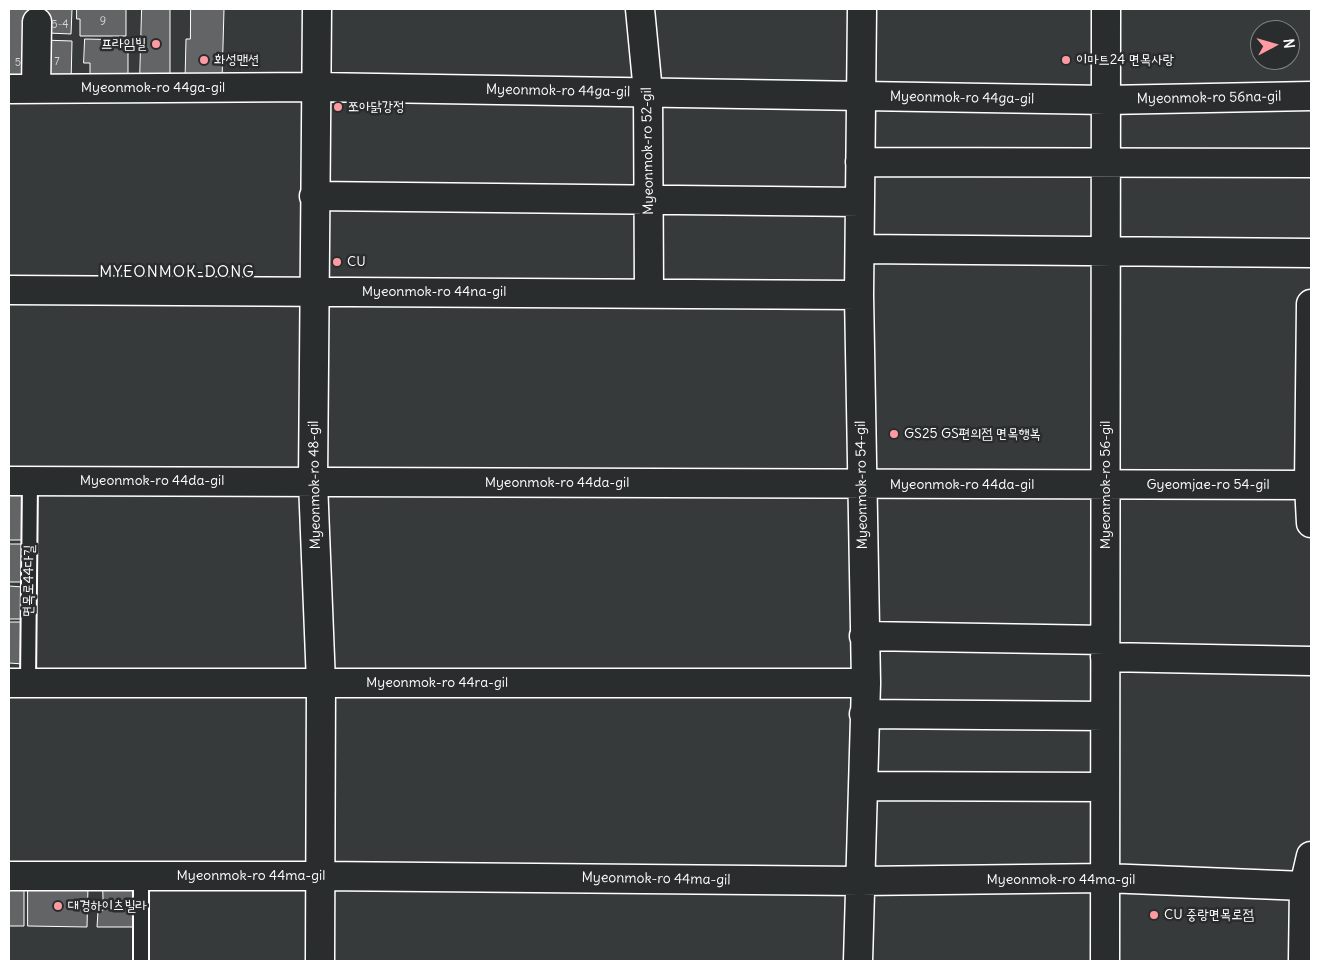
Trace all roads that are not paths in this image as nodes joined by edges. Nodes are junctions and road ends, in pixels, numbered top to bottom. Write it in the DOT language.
graph roads {
  1 [pos="317,9"];
  2 [pos="640,9"];
  3 [pos="862,9"];
  4 [pos="1106,9"];
  5 [pos="37,22"];
  6 [pos="316,87"];
  7 [pos="36,89"];
  8 [pos="9,90"];
  9 [pos="648,92"];
  10 [pos="861,96"];
  11 [pos="1311,96"];
  12 [pos="1106,100"];
  13 [pos="860,162"];
  14 [pos="1106,163"];
  15 [pos="1311,163"];
  16 [pos="314,196"];
  17 [pos="648,198"];
  18 [pos="860,202"];
  19 [pos="860,248"];
  20 [pos="1106,251"];
  21 [pos="1311,253"];
  22 [pos="9,290"];
  23 [pos="313,291"];
  24 [pos="649,293"];
  25 [pos="859,295"];
  26 [pos="1311,304"];
  27 [pos="20,481"];
  28 [pos="313,482"];
  29 [pos="861,484"];
  30 [pos="1106,485"];
  31 [pos="1310,485"];
  32 [pos="1311,523"];
  33 [pos="864,636"];
  34 [pos="1105,648"];
  35 [pos="1311,661"];
  36 [pos="19,682"];
  37 [pos="321,683"];
  38 [pos="866,683"];
  39 [pos="864,714"];
  40 [pos="1105,716"];
  41 [pos="864,786"];
  42 [pos="1105,787"];
  43 [pos="1311,856"];
  44 [pos="9,876"];
  45 [pos="140,876"];
  46 [pos="319,876"];
  47 [pos="1105,878"];
  48 [pos="860,881"];
  49 [pos="1304,886"];
  50 [pos="141,961"];
  51 [pos="320,961"];
  52 [pos="858,961"];
  53 [pos="1105,961"];
  54 [pos="1304,961"];
  1 -- 6 [label="street, Myeonmok-ro 48-gil"];
  2 -- 9 [label="street, Myeonmok-ro 52-gil"];
  3 -- 10 [label="street, Myeonmok-ro 54-gil"];
  4 -- 12 [label="street, Myeonmok-ro 56-gil"];
  5 -- 7 [label="street"];
  6 -- 7 [label="street, Myeonmok-ro 44ga-gil"];
  6 -- 9 [label="street, Myeonmok-ro 44ga-gil"];
  6 -- 16 [label="street, Myeonmok-ro 48-gil"];
  7 -- 8 [label="street, Myeonmok-ro 44ga-gil"];
  9 -- 10 [label="street, Myeonmok-ro 44ga-gil"];
  9 -- 17 [label="street, Myeonmok-ro 52-gil"];
  10 -- 12 [label="street, Myeonmok-ro 44ga-gil"];
  10 -- 13 [label="street, Myeonmok-ro 54-gil"];
  11 -- 12 [label="street, Myeonmok-ro 56na-gil"];
  12 -- 14 [label="street, Myeonmok-ro 56-gil"];
  13 -- 14 [label="street"];
  13 -- 18 [label="street, Myeonmok-ro 54-gil"];
  14 -- 15 [label="street"];
  14 -- 20 [label="street, Myeonmok-ro 56-gil"];
  16 -- 17 [label="street"];
  16 -- 23 [label="street, Myeonmok-ro 48-gil"];
  17 -- 18 [label="street"];
  17 -- 24 [label="street, Myeonmok-ro 52-gil"];
  18 -- 19 [label="street, Myeonmok-ro 54-gil"];
  19 -- 20 [label="street"];
  19 -- 25 [label="street, Myeonmok-ro 54-gil"];
  20 -- 21 [label="street"];
  20 -- 30 [label="street, Myeonmok-ro 56-gil"];
  22 -- 23 [label="street, Myeonmok-ro 44na-gil"];
  23 -- 24 [label="street, Myeonmok-ro 44na-gil"];
  23 -- 28 [label="street, Myeonmok-ro 48-gil"];
  24 -- 25 [label="street, Myeonmok-ro 44na-gil"];
  25 -- 29 [label="street, Myeonmok-ro 54-gil"];
  26 -- 31 [label="street"];
  27 -- 28 [label="street, Myeonmok-ro 44da-gil"];
  27 -- 36 [label="lane, 면목로44다길"];
  28 -- 29 [label="street, Myeonmok-ro 44da-gil"];
  28 -- 37 [label="street, Myeonmok-ro 48-gil"];
  29 -- 30 [label="street, Myeonmok-ro 44da-gil"];
  29 -- 33 [label="street, Myeonmok-ro 54-gil"];
  30 -- 31 [label="street, Gyeomjae-ro 54-gil"];
  30 -- 34 [label="street, Myeonmok-ro 56-gil"];
  31 -- 32 [label="street"];
  33 -- 34 [label="street"];
  33 -- 38 [label="street, Myeonmok-ro 54-gil"];
  34 -- 35 [label="street"];
  34 -- 40 [label="street, Myeonmok-ro 56-gil"];
  36 -- 37 [label="street, Myeonmok-ro 44ra-gil"];
  37 -- 38 [label="street, Myeonmok-ro 44ra-gil"];
  37 -- 46 [label="street, Myeonmok-ro 48-gil"];
  38 -- 39 [label="street, Myeonmok-ro 54-gil"];
  39 -- 40 [label="street"];
  39 -- 41 [label="street, Myeonmok-ro 54-gil"];
  40 -- 42 [label="street, Myeonmok-ro 56-gil"];
  41 -- 42 [label="street"];
  41 -- 48 [label="street, Myeonmok-ro 54-gil"];
  42 -- 47 [label="street, Myeonmok-ro 56-gil"];
  43 -- 49 [label="street"];
  44 -- 45 [label="street, Myeonmok-ro 44ma-gil"];
  45 -- 46 [label="street, Myeonmok-ro 44ma-gil"];
  45 -- 50 [label="lane"];
  46 -- 48 [label="street, Myeonmok-ro 44ma-gil"];
  46 -- 51 [label="street, Myeonmok-ro 48-gil"];
  47 -- 48 [label="street, Myeonmok-ro 44ma-gil"];
  47 -- 49 [label="street, Myeonmok-ro 44ma-gil"];
  47 -- 53 [label="street, Myeonmok-ro 56-gil"];
  48 -- 52 [label="street, Myeonmok-ro 54-gil"];
  49 -- 54 [label="street"];
}
